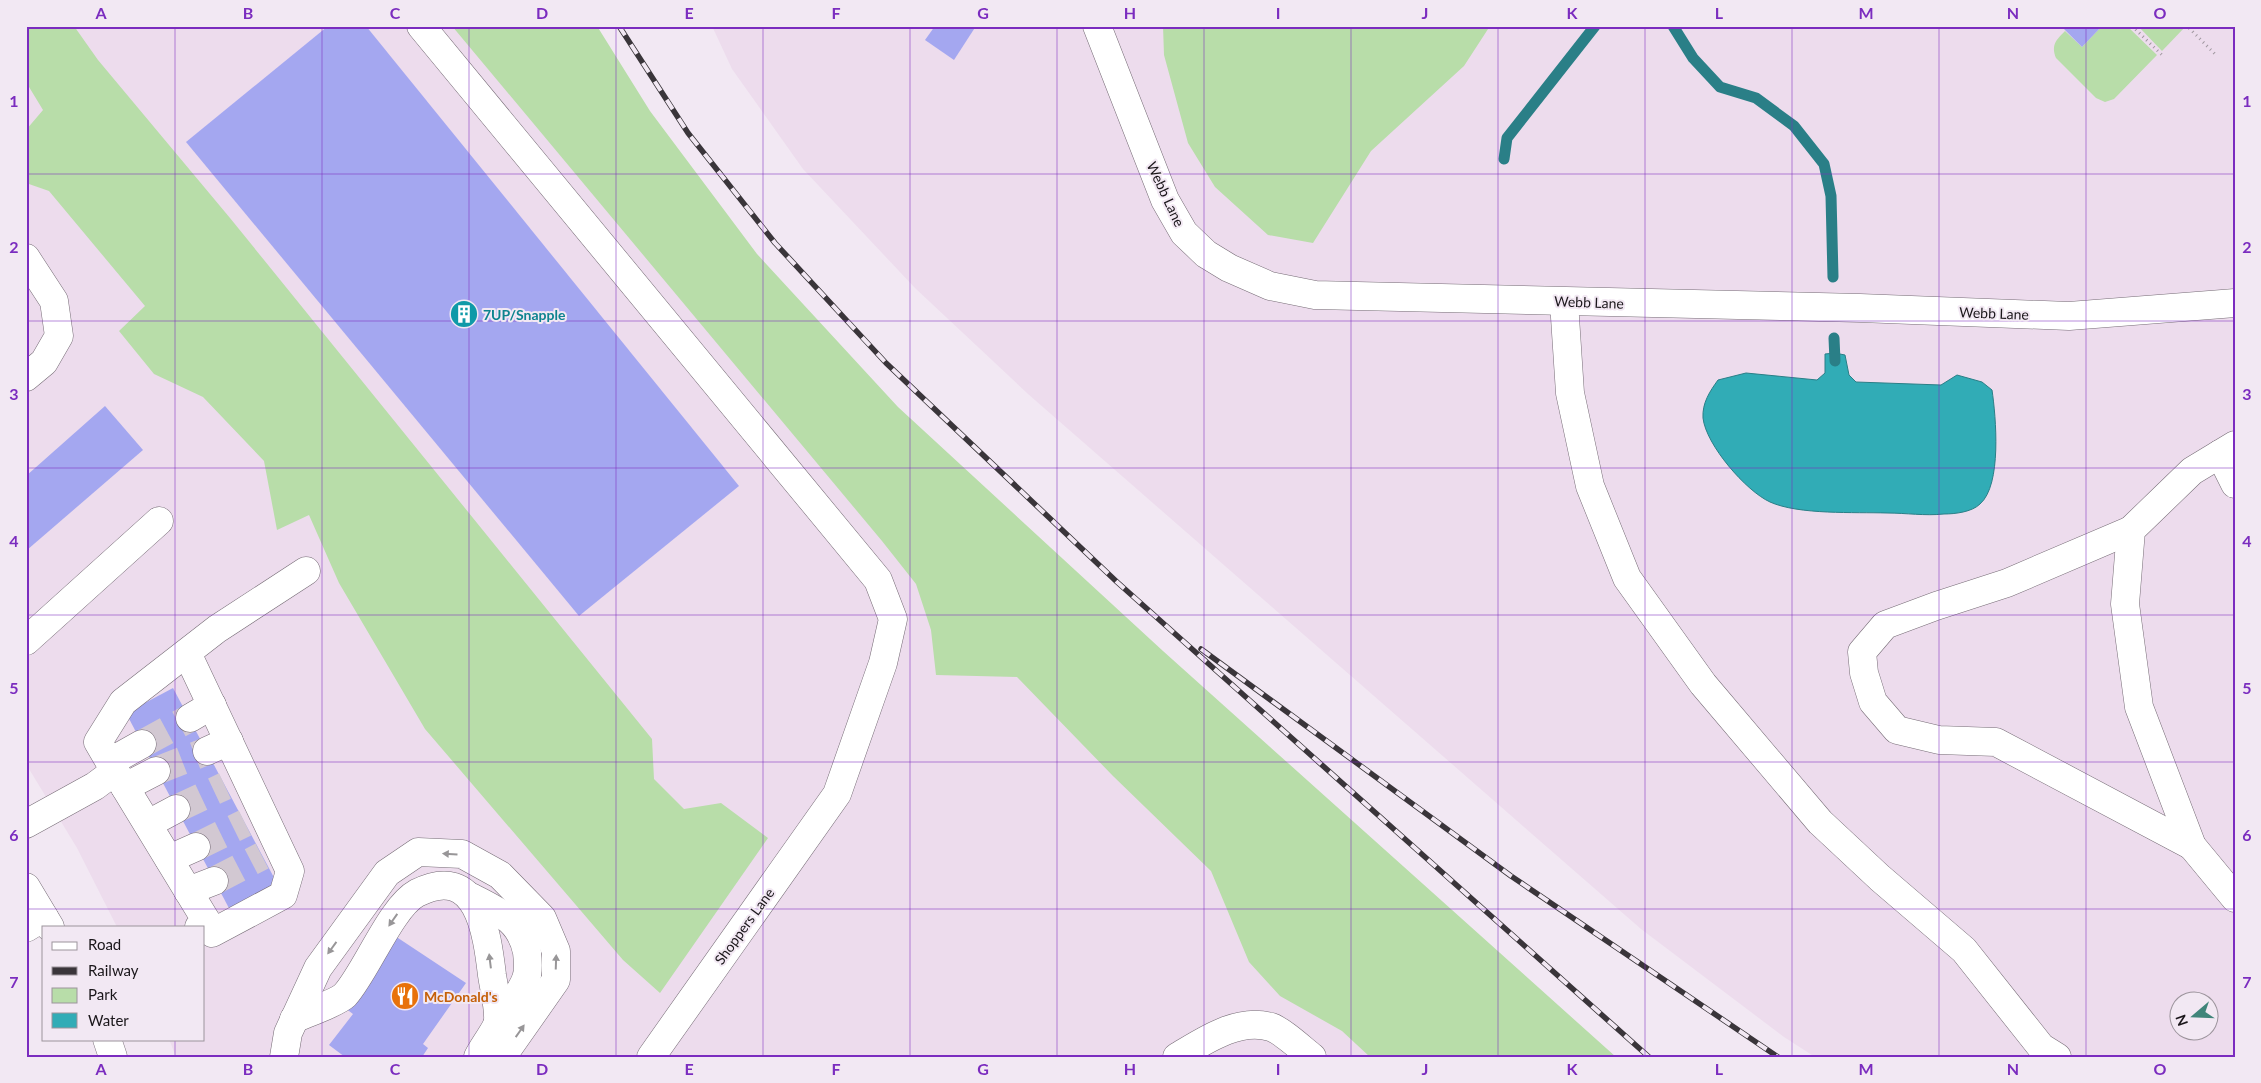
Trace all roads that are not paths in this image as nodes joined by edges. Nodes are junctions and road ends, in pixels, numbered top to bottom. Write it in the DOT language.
graph roads {
  1 [pos="421,26"];
  2 [pos="1098,26"];
  3 [pos="26,258"];
  4 [pos="1564,302"];
  5 [pos="2235,303"];
  6 [pos="26,376"];
  7 [pos="2227,449"];
  8 [pos="2235,484"];
  9 [pos="159,522"];
  10 [pos="2131,530"];
  11 [pos="306,571"];
  12 [pos="26,641"];
  13 [pos="187,653"];
  14 [pos="142,744"];
  15 [pos="156,771"];
  16 [pos="117,773"];
  17 [pos="176,809"];
  18 [pos="26,824"];
  19 [pos="148,824"];
  20 [pos="2192,846"];
  21 [pos="196,847"];
  22 [pos="169,859"];
  23 [pos="214,881"];
  24 [pos="26,887"];
  25 [pos="188,892"];
  26 [pos="471,897"];
  27 [pos="2235,898"];
  28 [pos="40,924"];
  29 [pos="203,925"];
  30 [pos="205,927"];
  31 [pos="294,1019"];
  32 [pos="498,1022"];
  33 [pos="106,1040"];
  34 [pos="659,1053"];
  35 [pos="113,1057"];
  36 [pos="284,1057"];
  37 [pos="478,1057"];
  38 [pos="502,1057"];
  39 [pos="1176,1057"];
  40 [pos="1312,1057"];
  41 [pos="2057,1057"];
  1 -- 34 [label="street, Shoppers Lane"];
  2 -- 4 [label="street, Webb Lane"];
  3 -- 6 [label="street"];
  4 -- 5 [label="street, Webb Lane"];
  4 -- 41 [label="street"];
  7 -- 8 [label="street"];
  7 -- 10 [label="street"];
  9 -- 12 [label="street"];
  10 -- 20 [label="street"];
  10 -- 20 [label="street"];
  11 -- 13 [label="street"];
  13 -- 16 [label="street"];
  13 -- 30 [label="street"];
  14 -- 16 [label="street"];
  15 -- 16 [label="street"];
  16 -- 18 [label="street"];
  16 -- 19 [label="street"];
  17 -- 19 [label="street"];
  19 -- 22 [label="street"];
  20 -- 27 [label="street"];
  21 -- 22 [label="street"];
  22 -- 25 [label="street"];
  23 -- 25 [label="street"];
  24 -- 28 [label="street"];
  25 -- 29 [label="street"];
  26 -- 31 [label="street, one-way"];
  32 -- 26 [label="street, one-way"];
  26 -- 32 [label="street"];
  31 -- 36 [label="street"];
  38 -- 31 [label="street, one-way"];
  32 -- 37 [label="street"];
  33 -- 35 [label="street"];
  39 -- 40 [label="street"];
}
